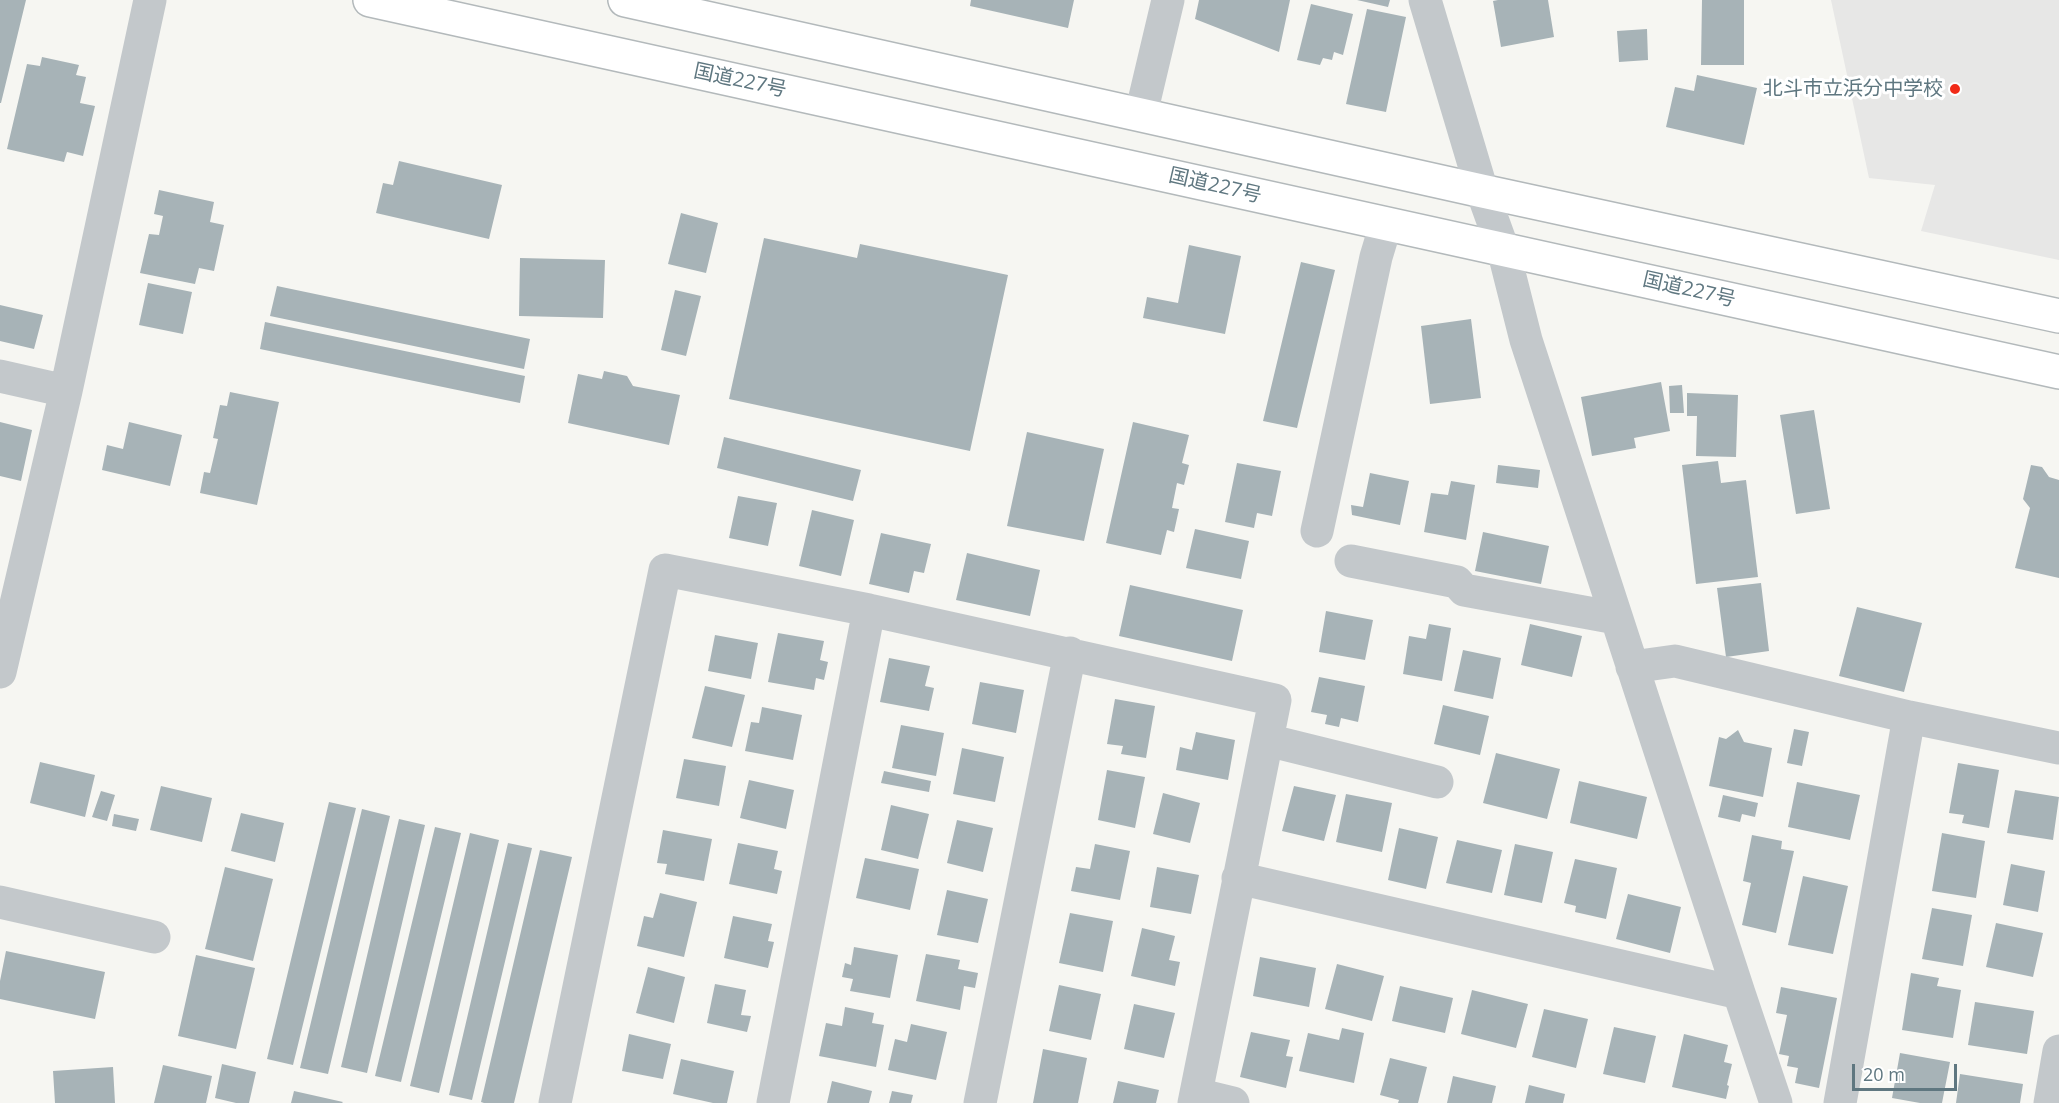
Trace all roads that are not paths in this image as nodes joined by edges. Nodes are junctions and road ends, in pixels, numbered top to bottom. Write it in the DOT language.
graph roads {
  1 [pos="150,0"];
  2 [pos="370,0"];
  3 [pos="625,0"];
  4 [pos="1168,0"];
  5 [pos="1425,0"];
  6 [pos="1141,114"];
  7 [pos="1482,191"];
  8 [pos="1386,224"];
  9 [pos="1503,249"];
  10 [pos="2059,316"];
  11 [pos="2059,372"];
  12 [pos="0,376"];
  13 [pos="66,391"];
  14 [pos="1317,531"];
  15 [pos="1351,561"];
  16 [pos="12,571"];
  17 [pos="869,610"];
  18 [pos="1616,618"];
  19 [pos="1070,653"];
  20 [pos="1632,667"];
  21 [pos="0,672"];
  22 [pos="1909,717"];
  23 [pos="1267,740"];
  24 [pos="2059,748"];
  25 [pos="1437,782"];
  26 [pos="1238,878"];
  27 [pos="0,902"];
  28 [pos="154,937"];
  29 [pos="1739,993"];
  30 [pos="2059,1051"];
  31 [pos="1195,1099"];
  32 [pos="555,1103"];
  33 [pos="773,1103"];
  34 [pos="980,1103"];
  35 [pos="1233,1103"];
  36 [pos="1776,1103"];
  37 [pos="1840,1103"];
  38 [pos="2050,1103"];
  1 -- 13 [label="street"];
  2 -- 8 [label="highway, 国道227号"];
  3 -- 6 [label="highway"];
  4 -- 6 [label="street"];
  5 -- 7 [label="street"];
  6 -- 7 [label="highway"];
  7 -- 9 [label="street"];
  7 -- 10 [label="highway"];
  8 -- 9 [label="highway, 国道227号"];
  8 -- 14 [label="street"];
  9 -- 11 [label="highway, 国道227号"];
  9 -- 18 [label="street"];
  12 -- 13 [label="street"];
  13 -- 16 [label="street"];
  15 -- 18 [label="street"];
  16 -- 21 [label="street"];
  17 -- 19 [label="street"];
  17 -- 32 [label="street"];
  17 -- 33 [label="street"];
  18 -- 20 [label="street"];
  19 -- 23 [label="street"];
  19 -- 34 [label="street"];
  20 -- 22 [label="street"];
  20 -- 29 [label="street"];
  22 -- 24 [label="street"];
  22 -- 37 [label="street"];
  23 -- 25 [label="street"];
  23 -- 26 [label="street"];
  26 -- 29 [label="street"];
  26 -- 31 [label="street"];
  27 -- 28 [label="street"];
  29 -- 36 [label="street"];
  30 -- 38 [label="street"];
  31 -- 35 [label="street"];
}
